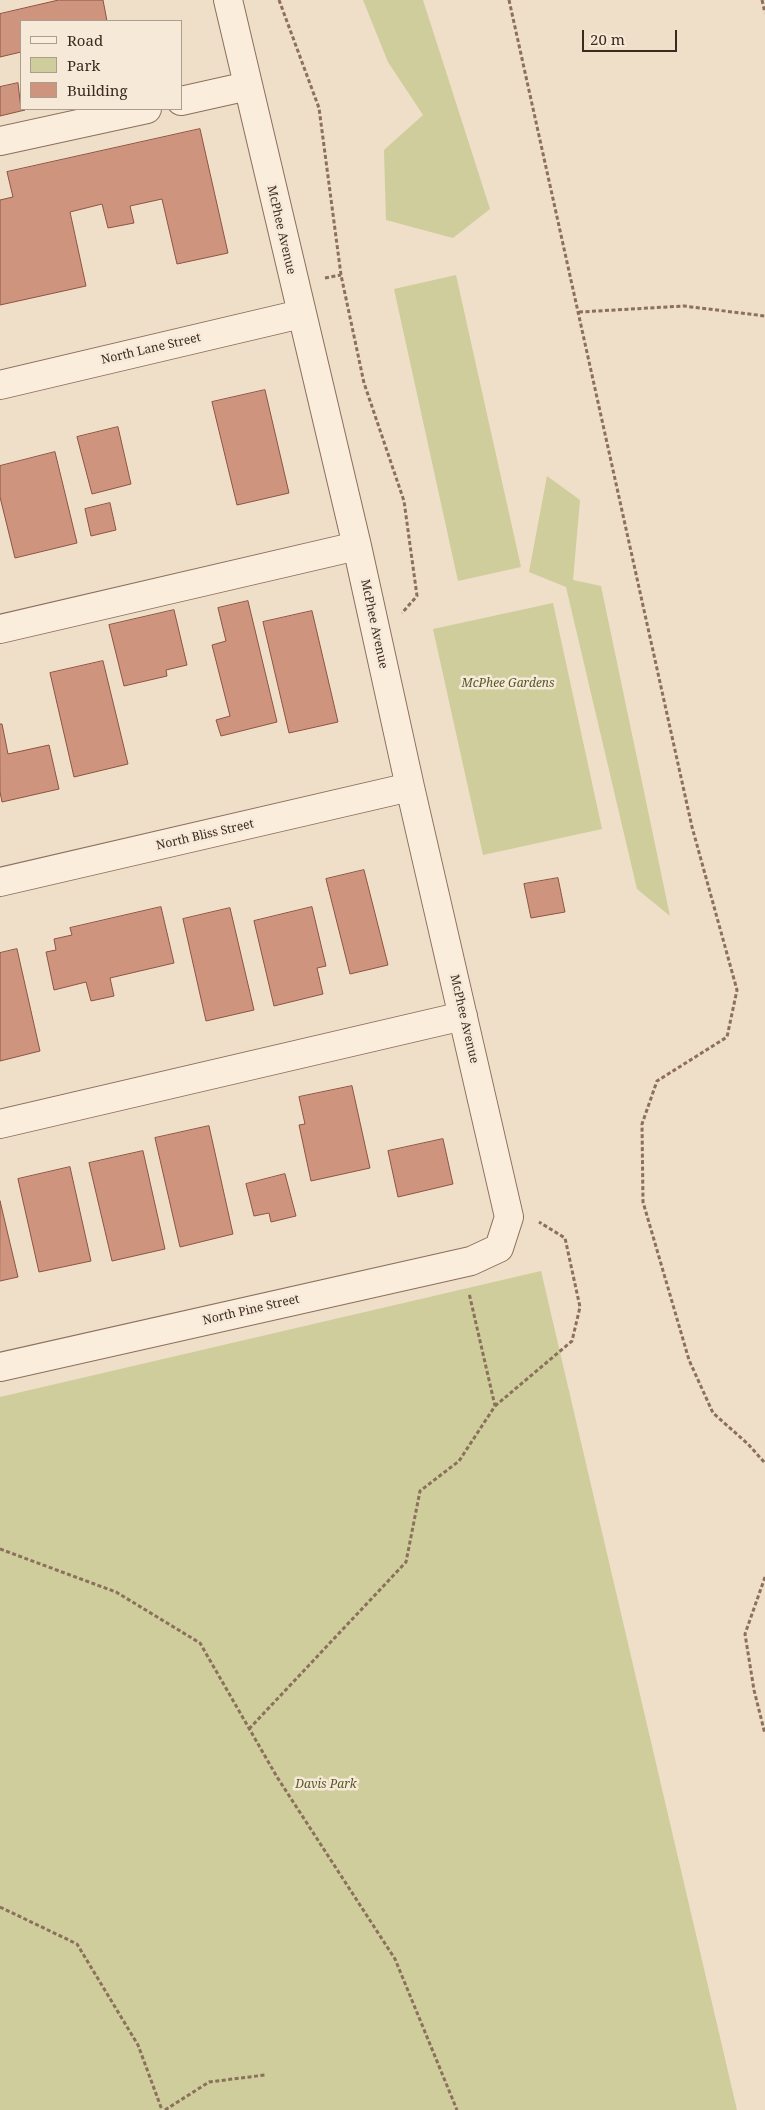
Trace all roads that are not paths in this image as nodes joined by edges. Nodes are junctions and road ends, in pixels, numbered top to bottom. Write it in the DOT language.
graph roads {
  1 [pos="228,0"];
  2 [pos="248,86"];
  3 [pos="182,101"];
  4 [pos="142,110"];
  5 [pos="0,141"];
  6 [pos="301,314"];
  7 [pos="0,384"];
  8 [pos="357,546"];
  9 [pos="0,629"];
  10 [pos="410,787"];
  11 [pos="0,882"];
  12 [pos="463,1016"];
  13 [pos="0,1124"];
  14 [pos="499,1248"];
  15 [pos="0,1367"];
  1 -- 2 [label="street, McPhee Avenue"];
  2 -- 3 [label="street"];
  2 -- 6 [label="street, McPhee Avenue"];
  4 -- 5 [label="street"];
  6 -- 7 [label="street, North Lane Street"];
  6 -- 8 [label="street, McPhee Avenue"];
  8 -- 9 [label="street"];
  8 -- 10 [label="street, McPhee Avenue"];
  10 -- 11 [label="street, North Bliss Street"];
  10 -- 12 [label="street, McPhee Avenue"];
  12 -- 13 [label="street"];
  12 -- 14 [label="street, McPhee Avenue"];
  14 -- 15 [label="street, North Pine Street"];
}
